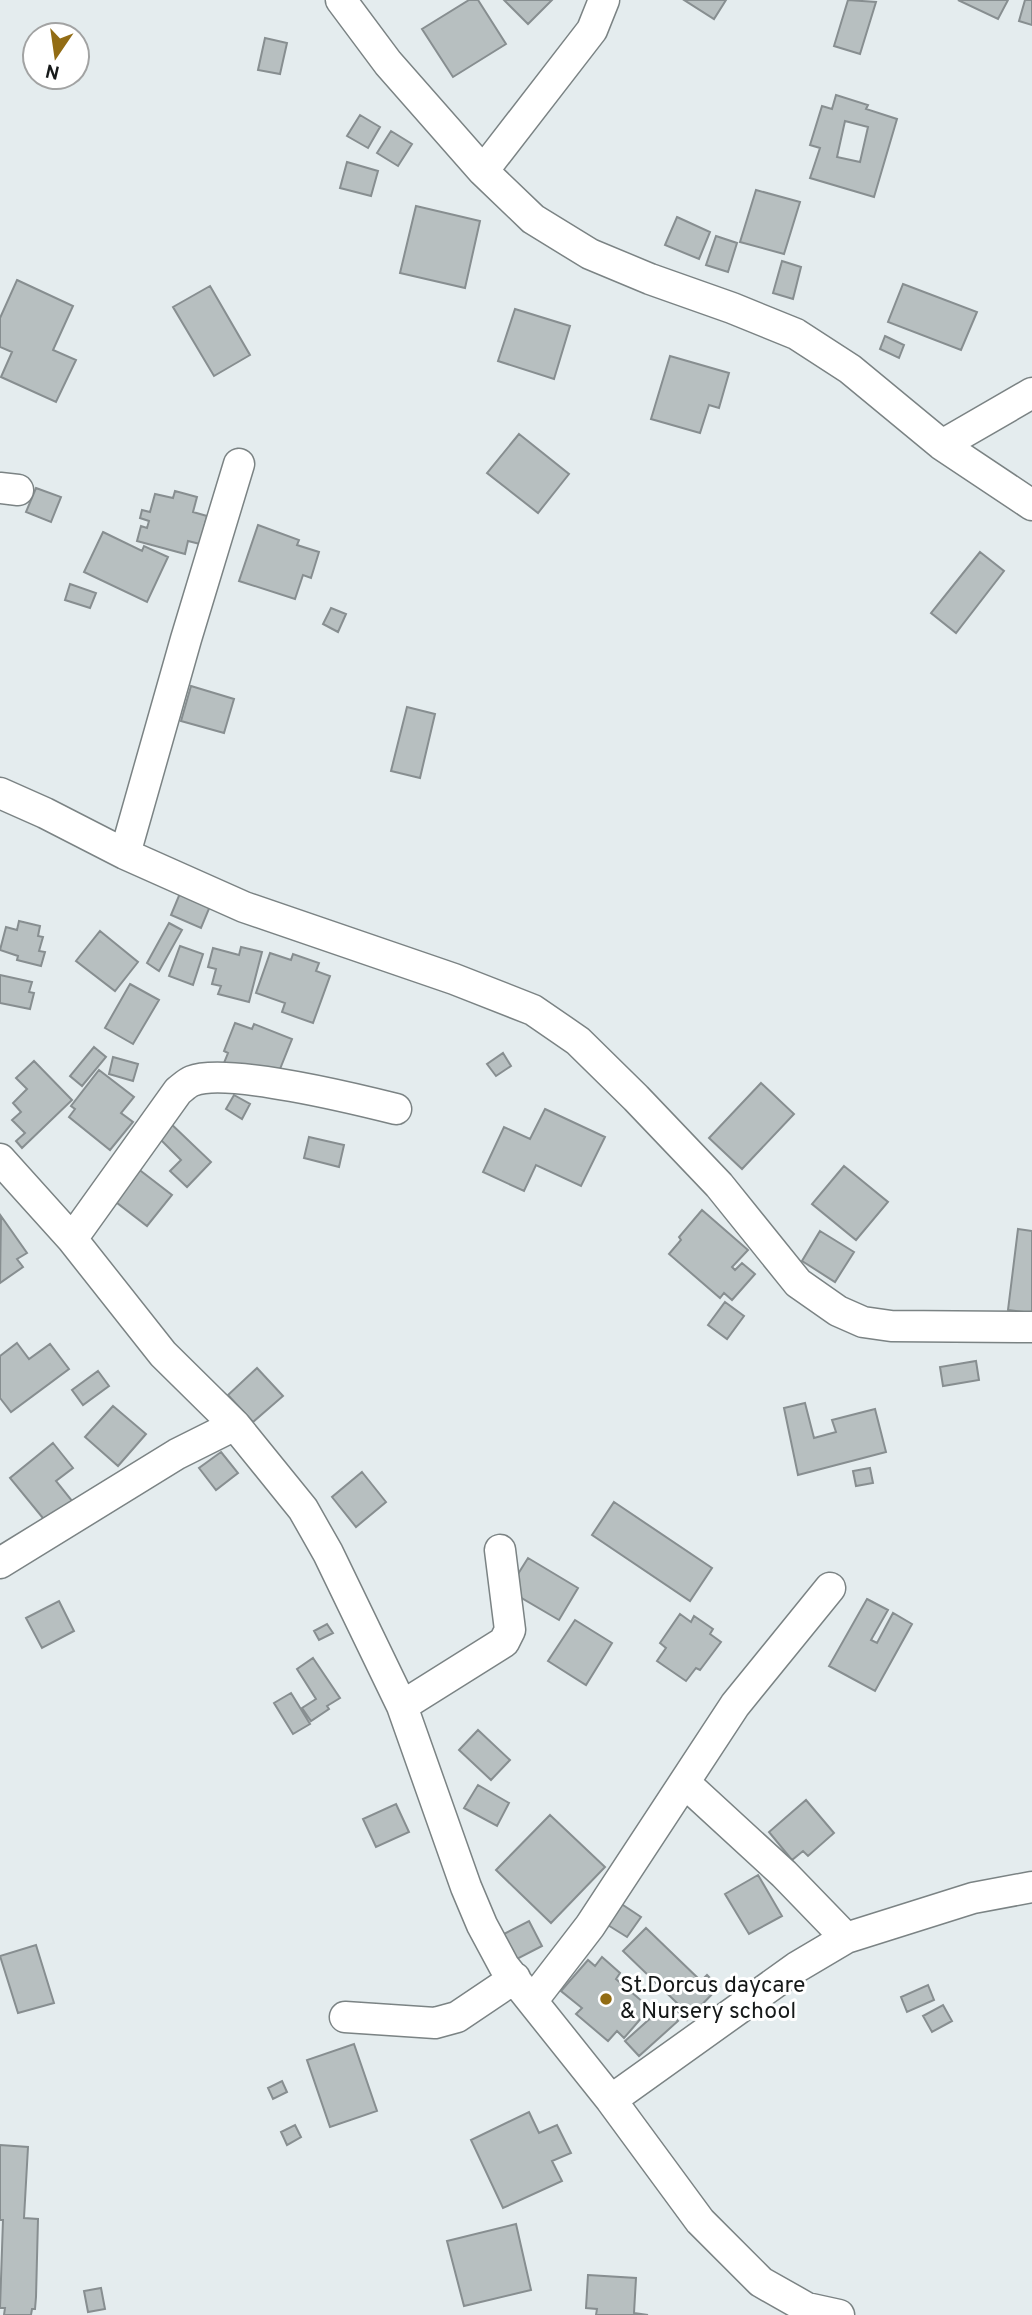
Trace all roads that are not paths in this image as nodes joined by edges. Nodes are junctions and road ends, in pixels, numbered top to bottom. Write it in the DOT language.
graph roads {
  1 [pos="341,0"];
  2 [pos="604,0"];
  3 [pos="483,171"];
  4 [pos="1032,393"];
  5 [pos="942,444"];
  6 [pos="239,464"];
  7 [pos="1032,505"];
  8 [pos="0,793"];
  9 [pos="125,854"];
  10 [pos="396,1109"];
  11 [pos="0,1159"];
  12 [pos="72,1240"];
  13 [pos="1032,1327"];
  14 [pos="235,1425"];
  15 [pos="500,1550"];
  16 [pos="0,1563"];
  17 [pos="830,1588"];
  18 [pos="402,1706"];
  19 [pos="685,1783"];
  20 [pos="1032,1887"];
  21 [pos="846,1938"];
  22 [pos="524,1989"];
  23 [pos="345,2017"];
  24 [pos="611,2100"];
  25 [pos="839,2315"];
  1 -- 3 [label="street"];
  2 -- 3 [label="street"];
  3 -- 5 [label="street"];
  4 -- 5 [label="street"];
  5 -- 7 [label="street"];
  6 -- 9 [label="street"];
  8 -- 9 [label="street"];
  9 -- 13 [label="street"];
  10 -- 12 [label="street"];
  11 -- 12 [label="street"];
  12 -- 14 [label="street"];
  14 -- 16 [label="street"];
  14 -- 18 [label="street"];
  15 -- 18 [label="street"];
  17 -- 19 [label="street"];
  18 -- 22 [label="street"];
  19 -- 21 [label="street"];
  19 -- 22 [label="street"];
  20 -- 21 [label="street"];
  21 -- 24 [label="street"];
  22 -- 23 [label="street"];
  22 -- 24 [label="street"];
  24 -- 25 [label="street"];
}
